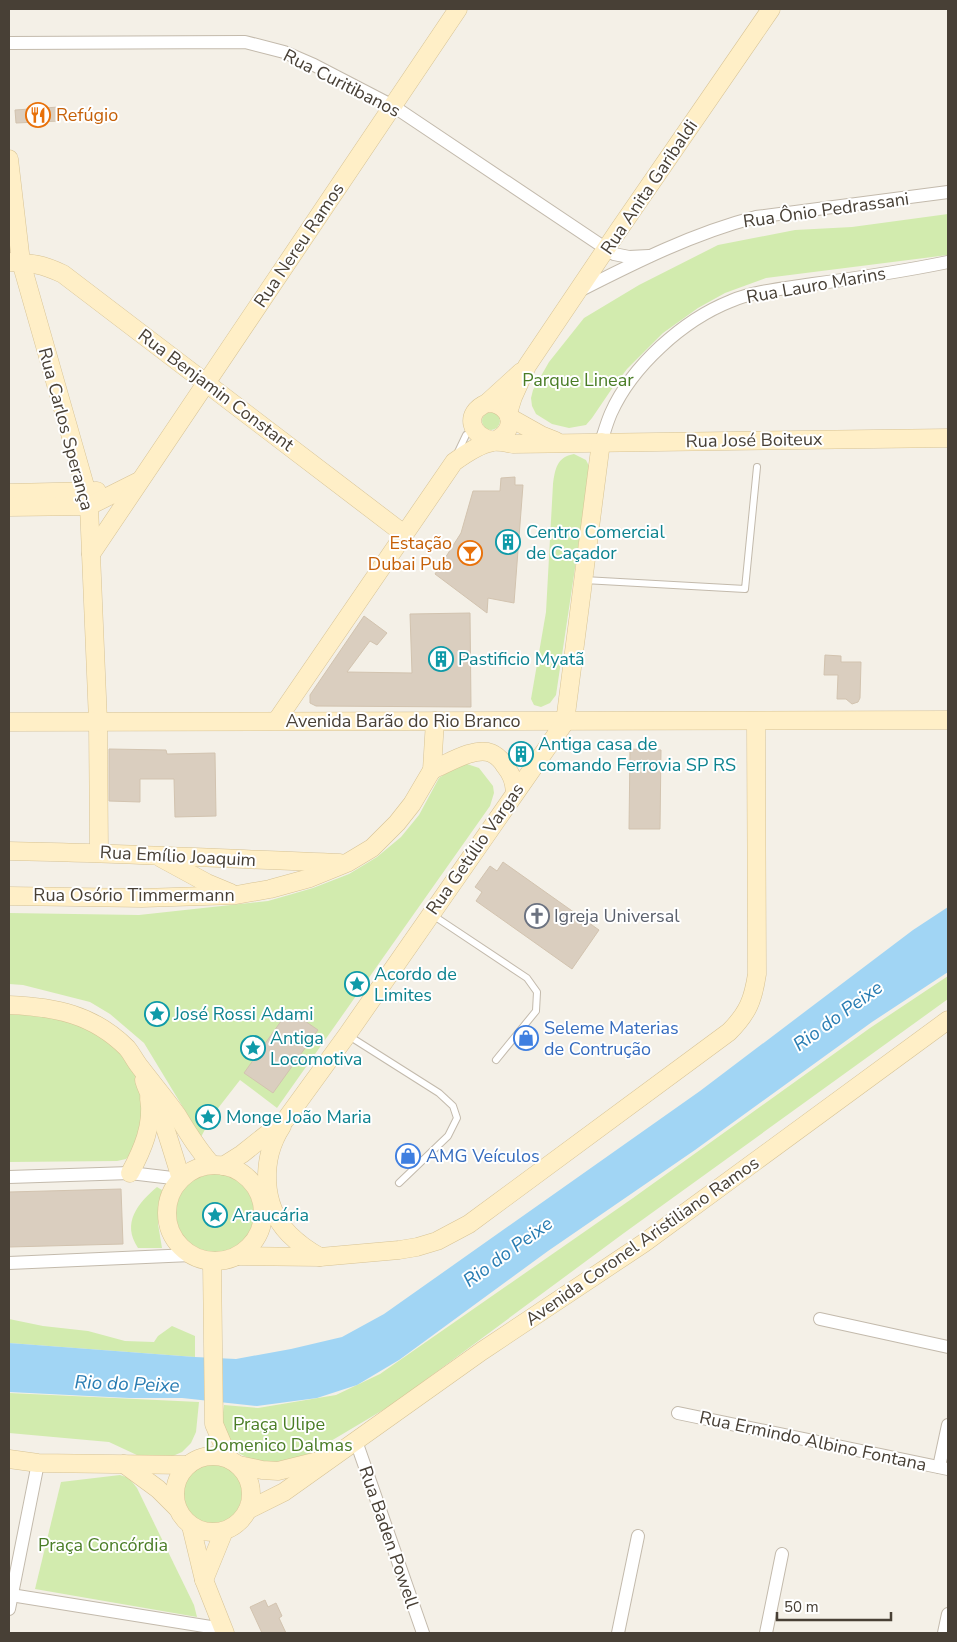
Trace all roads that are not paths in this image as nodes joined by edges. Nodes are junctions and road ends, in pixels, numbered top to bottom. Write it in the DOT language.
graph roads {
  1 [pos="458,9"];
  2 [pos="771,9"];
  3 [pos="9,43"];
  4 [pos="393,106"];
  5 [pos="9,158"];
  6 [pos="948,192"];
  7 [pos="606,249"];
  8 [pos="649,256"];
  9 [pos="15,262"];
  10 [pos="948,262"];
  11 [pos="579,291"];
  12 [pos="527,366"];
  13 [pos="207,383"];
  14 [pos="487,403"];
  15 [pos="508,415"];
  16 [pos="466,435"];
  17 [pos="948,438"];
  18 [pos="494,441"];
  19 [pos="601,442"];
  20 [pos="561,443"];
  21 [pos="454,462"];
  22 [pos="757,467"];
  23 [pos="139,481"];
  24 [pos="9,493"];
  25 [pos="88,500"];
  26 [pos="9,507"];
  27 [pos="404,534"];
  28 [pos="91,554"];
  29 [pos="583,580"];
  30 [pos="277,720"];
  31 [pos="948,720"];
  32 [pos="435,721"];
  33 [pos="9,722"];
  34 [pos="98,722"];
  35 [pos="565,722"];
  36 [pos="756,722"];
  37 [pos="432,770"];
  38 [pos="515,792"];
  39 [pos="9,851"];
  40 [pos="99,852"];
  41 [pos="158,856"];
  42 [pos="347,863"];
  43 [pos="236,895"];
  44 [pos="9,896"];
  45 [pos="431,914"];
  46 [pos="9,1005"];
  47 [pos="948,1020"];
  48 [pos="348,1034"];
  49 [pos="496,1060"];
  50 [pos="138,1066"];
  51 [pos="149,1095"];
  52 [pos="286,1119"];
  53 [pos="217,1165"];
  54 [pos="130,1173"];
  55 [pos="9,1177"];
  56 [pos="181,1179"];
  57 [pos="399,1183"];
  58 [pos="191,1255"];
  59 [pos="238,1256"];
  60 [pos="320,1257"];
  61 [pos="212,1262"];
  62 [pos="9,1263"];
  63 [pos="820,1319"];
  64 [pos="948,1347"];
  65 [pos="678,1413"];
  66 [pos="214,1418"];
  67 [pos="948,1425"];
  68 [pos="356,1441"];
  69 [pos="332,1457"];
  70 [pos="9,1459"];
  71 [pos="193,1462"];
  72 [pos="234,1462"];
  73 [pos="38,1463"];
  74 [pos="124,1464"];
  75 [pos="944,1468"];
  76 [pos="177,1508"];
  77 [pos="248,1510"];
  78 [pos="191,1526"];
  79 [pos="224,1531"];
  80 [pos="638,1536"];
  81 [pos="782,1554"];
  82 [pos="204,1580"];
  83 [pos="11,1595"];
  84 [pos="9,1609"];
  85 [pos="948,1614"];
  86 [pos="224,1631"];
  87 [pos="423,1633"];
  88 [pos="618,1633"];
  89 [pos="766,1633"];
  90 [pos="944,1633"];
  1 -- 4 [label="main road, Rua Nereu Ramos"];
  2 -- 7 [label="main road, Rua Anita Garibaldi"];
  3 -- 4 [label="street, Rua Curitibanos"];
  4 -- 7 [label="street, Rua Curitibanos"];
  4 -- 13 [label="main road, Rua Nereu Ramos"];
  5 -- 9 [label="main road, Rua Carlos Sperança"];
  6 -- 8 [label="street, Rua Ônio Pedrassani"];
  7 -- 8 [label="street, Rua Ônio Pedrassani"];
  7 -- 11 [label="main road, Rua Anita Garibaldi"];
  8 -- 11 [label="street, Rua Ônio Pedrassani"];
  9 -- 13 [label="main road, Rua Benjamin Constant"];
  9 -- 25 [label="main road, Rua Carlos Sperança"];
  10 -- 19 [label="street, Rua Lauro Marins"];
  11 -- 12 [label="main road, Rua Anita Garibaldi"];
  12 -- 14 [label="main road, Rua Anita Garibaldi"];
  12 -- 15 [label="main road, Rua Anita Garibaldi"];
  13 -- 23 [label="main road, Rua Nereu Ramos"];
  13 -- 27 [label="main road, Rua Benjamin Constant"];
  14 -- 15 [label="main road"];
  14 -- 18 [label="main road"];
  15 -- 18 [label="main road"];
  15 -- 20 [label="main road, Rua José Boiteux"];
  16 -- 21 [label="lane"];
  17 -- 19 [label="main road, Rua José Boiteux"];
  18 -- 20 [label="main road, Rua José Boiteux"];
  18 -- 21 [label="main road"];
  19 -- 20 [label="main road, Rua José Boiteux"];
  19 -- 29 [label="main road, Rua Getúlio Vargas"];
  21 -- 27 [label="main road"];
  22 -- 29 [label="lane"];
  23 -- 25 [label="main road, Rua Nereu Ramos"];
  23 -- 28 [label="main road"];
  24 -- 25 [label="main road"];
  25 -- 26 [label="main road"];
  25 -- 28 [label="main road, Rua Carlos Sperança"];
  27 -- 30 [label="main road"];
  28 -- 34 [label="main road, Rua Carlos Sperança"];
  29 -- 35 [label="main road, Rua Getúlio Vargas"];
  30 -- 32 [label="main road, Avenida Barão do Rio Branco"];
  30 -- 34 [label="main road, Avenida Barão do Rio Branco"];
  31 -- 36 [label="main road, Avenida Barão do Rio Branco"];
  32 -- 35 [label="main road, Avenida Barão do Rio Branco"];
  32 -- 37 [label="main road, Rua Osório Timmermann"];
  33 -- 34 [label="main road, Avenida Barão do Rio Branco"];
  34 -- 40 [label="main road, Rua Carlos Sperança"];
  35 -- 36 [label="main road, Avenida Barão do Rio Branco"];
  35 -- 38 [label="main road, Rua Getúlio Vargas"];
  36 -- 60 [label="main road"];
  37 -- 38 [label="main road"];
  37 -- 42 [label="main road, Rua Osório Timmermann"];
  38 -- 45 [label="main road, Rua Getúlio Vargas"];
  39 -- 40 [label="main road, Rua Emílio Joaquim"];
  40 -- 41 [label="main road, Rua Emílio Joaquim"];
  41 -- 42 [label="main road, Rua Emílio Joaquim"];
  41 -- 43 [label="main road"];
  42 -- 43 [label="main road, Rua Osório Timmermann"];
  43 -- 44 [label="main road, Rua Osório Timmermann"];
  45 -- 48 [label="main road, Rua Getúlio Vargas"];
  45 -- 49 [label="lane"];
  46 -- 50 [label="main road"];
  47 -- 68 [label="main road, Avenida Coronel Aristiliano Ramos"];
  48 -- 52 [label="main road, Rua Getúlio Vargas"];
  48 -- 57 [label="lane"];
  50 -- 51 [label="main road"];
  50 -- 53 [label="main road"];
  51 -- 54 [label="main road"];
  51 -- 56 [label="main road"];
  52 -- 53 [label="main road, Rua Getúlio Vargas"];
  52 -- 60 [label="main road"];
  53 -- 56 [label="main road"];
  53 -- 59 [label="main road"];
  54 -- 55 [label="street"];
  54 -- 56 [label="street"];
  56 -- 58 [label="main road"];
  58 -- 61 [label="main road"];
  58 -- 62 [label="street"];
  59 -- 60 [label="main road"];
  59 -- 61 [label="main road"];
  61 -- 66 [label="main road"];
  63 -- 64 [label="street"];
  65 -- 75 [label="street, Rua Ermindo Albino Fontana"];
  66 -- 71 [label="main road"];
  66 -- 72 [label="main road"];
  67 -- 75 [label="street"];
  68 -- 69 [label="main road, Avenida Coronel Aristiliano Ramos"];
  68 -- 87 [label="street, Rua Baden Powell"];
  69 -- 72 [label="main road, Avenida Coronel Aristiliano Ramos"];
  69 -- 77 [label="main road, Avenida Coronel Aristiliano Ramos"];
  70 -- 73 [label="main road"];
  71 -- 72 [label="main road"];
  71 -- 74 [label="main road"];
  71 -- 76 [label="main road"];
  72 -- 77 [label="main road"];
  73 -- 74 [label="main road"];
  73 -- 83 [label="street"];
  74 -- 76 [label="main road"];
  76 -- 78 [label="main road"];
  77 -- 79 [label="main road"];
  78 -- 79 [label="main road"];
  78 -- 82 [label="main road"];
  79 -- 82 [label="main road"];
  80 -- 88 [label="street"];
  81 -- 89 [label="street"];
  82 -- 86 [label="main road"];
  83 -- 84 [label="street"];
  83 -- 86 [label="street"];
  85 -- 90 [label="street"];
}
